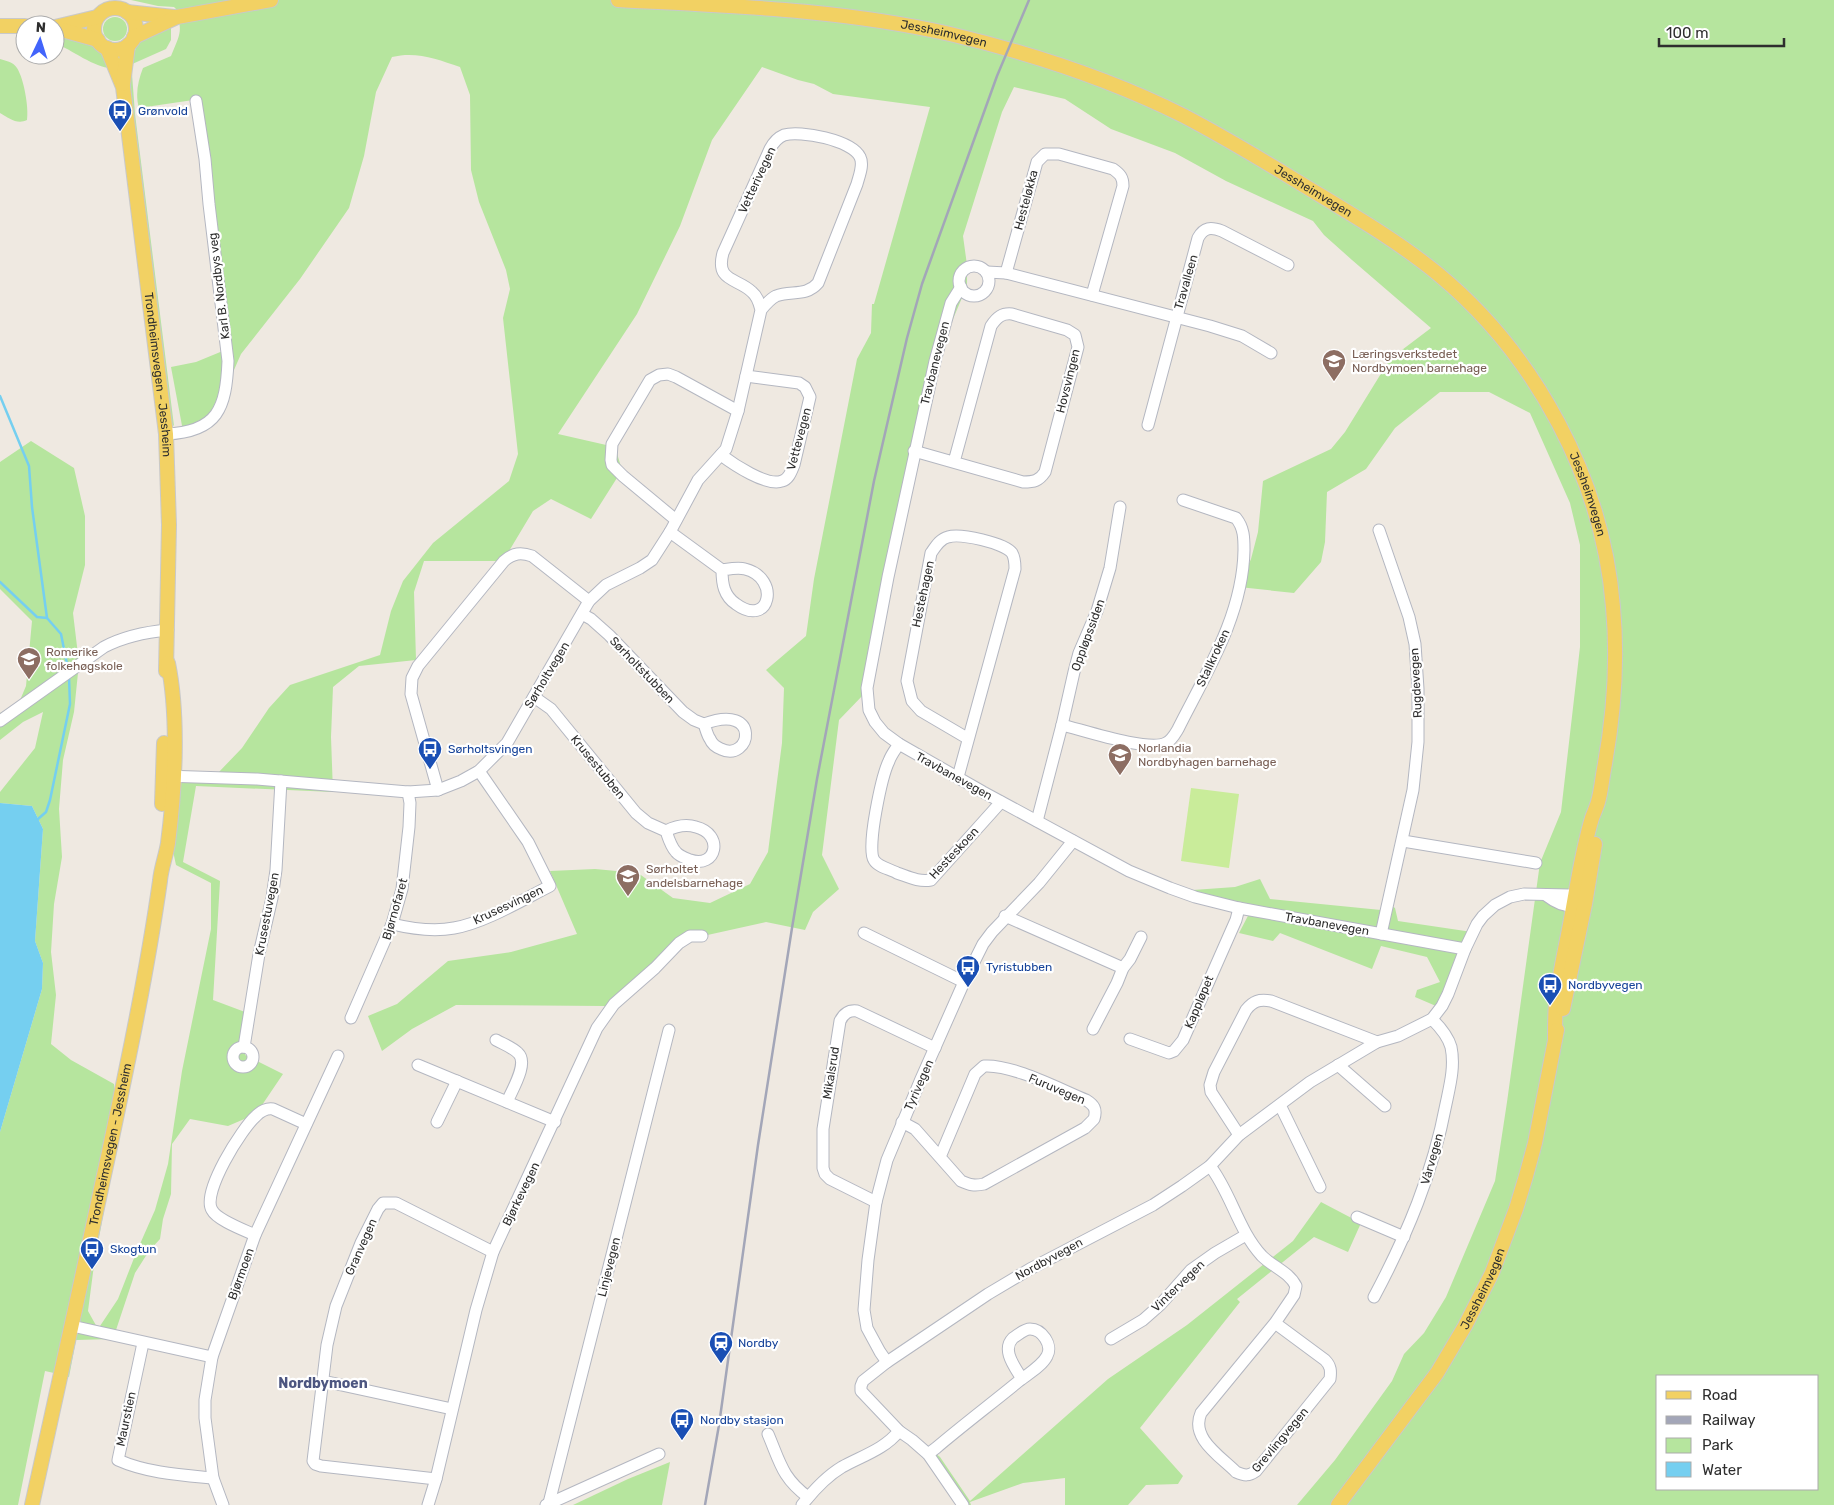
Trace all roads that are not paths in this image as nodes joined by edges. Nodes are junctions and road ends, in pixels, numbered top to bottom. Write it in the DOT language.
graph roads {
  1 [pos="270,0"];
  2 [pos="618,0"];
  3 [pos="127,12"];
  4 [pos="97,17"];
  5 [pos="177,17"];
  6 [pos="65,25"];
  7 [pos="0,26"];
  8 [pos="15,26"];
  9 [pos="65,31"];
  10 [pos="131,41"];
  11 [pos="102,44"];
  12 [pos="123,87"];
  13 [pos="196,100"];
  14 [pos="1288,265"];
  15 [pos="987,272"];
  16 [pos="1006,273"];
  17 [pos="961,287"];
  18 [pos="1092,295"];
  19 [pos="761,310"];
  20 [pos="1176,317"];
  21 [pos="1271,353"];
  22 [pos="746,376"];
  23 [pos="738,411"];
  24 [pos="1148,425"];
  25 [pos="166,434"];
  26 [pos="914,451"];
  27 [pos="721,454"];
  28 [pos="954,462"];
  29 [pos="1182,500"];
  30 [pos="1120,507"];
  31 [pos="676,520"];
  32 [pos="1379,530"];
  33 [pos="670,532"];
  34 [pos="722,570"];
  35 [pos="589,601"];
  36 [pos="582,614"];
  37 [pos="168,630"];
  38 [pos="534,697"];
  39 [pos="0,721"];
  40 [pos="704,724"];
  41 [pos="1062,725"];
  42 [pos="968,738"];
  43 [pos="899,744"];
  44 [pos="479,771"];
  45 [pos="168,776"];
  46 [pos="958,777"];
  47 [pos="281,780"];
  48 [pos="438,790"];
  49 [pos="408,792"];
  50 [pos="1001,802"];
  51 [pos="1037,821"];
  52 [pos="666,831"];
  53 [pos="1073,841"];
  54 [pos="1403,841"];
  55 [pos="1536,863"];
  56 [pos="1578,903"];
  57 [pos="1239,908"];
  58 [pos="1006,916"];
  59 [pos="392,924"];
  60 [pos="864,933"];
  61 [pos="1382,934"];
  62 [pos="702,936"];
  63 [pos="1141,936"];
  64 [pos="1466,949"];
  65 [pos="1123,968"];
  66 [pos="964,982"];
  67 [pos="351,1018"];
  68 [pos="1432,1019"];
  69 [pos="1093,1029"];
  70 [pos="669,1030"];
  71 [pos="1130,1039"];
  72 [pos="496,1040"];
  73 [pos="1377,1042"];
  74 [pos="244,1047"];
  75 [pos="935,1048"];
  76 [pos="338,1056"];
  77 [pos="418,1065"];
  78 [pos="1338,1065"];
  79 [pos="457,1081"];
  80 [pos="508,1102"];
  81 [pos="1280,1104"];
  82 [pos="1385,1106"];
  83 [pos="437,1122"];
  84 [pos="555,1122"];
  85 [pos="902,1122"];
  86 [pos="306,1124"];
  87 [pos="1239,1136"];
  88 [pos="940,1157"];
  89 [pos="1210,1166"];
  90 [pos="1320,1187"];
  91 [pos="876,1202"];
  92 [pos="1357,1217"];
  93 [pos="254,1235"];
  94 [pos="1246,1235"];
  95 [pos="1404,1237"];
  96 [pos="493,1252"];
  97 [pos="1374,1297"];
  98 [pos="1275,1323"];
  99 [pos="72,1326"];
  100 [pos="1111,1339"];
  101 [pos="143,1343"];
  102 [pos="212,1357"];
  103 [pos="887,1362"];
  104 [pos="1022,1379"];
  105 [pos="323,1381"];
  106 [pos="452,1410"];
  107 [pos="899,1431"];
  108 [pos="768,1434"];
  109 [pos="659,1454"];
  110 [pos="928,1454"];
  111 [pos="213,1478"];
  112 [pos="436,1479"];
  113 [pos="805,1501"];
  114 [pos="548,1504"];
  115 [pos="32,1505"];
  116 [pos="222,1505"];
  117 [pos="428,1505"];
  118 [pos="963,1505"];
  119 [pos="1338,1505"];
  1 -- 5 [label="main road"];
  2 -- 56 [label="main road, Jessheimvegen"];
  3 -- 4 [label="main road"];
  3 -- 5 [label="main road"];
  3 -- 10 [label="main road"];
  4 -- 6 [label="main road"];
  4 -- 11 [label="main road"];
  5 -- 10 [label="main road"];
  7 -- 8 [label="main road"];
  9 -- 11 [label="main road"];
  10 -- 11 [label="main road"];
  10 -- 12 [label="main road, Trondheimsvegen - Jessheim"];
  11 -- 12 [label="main road, Trondheimsvegen - Jessheim"];
  12 -- 25 [label="main road, Trondheimsvegen - Jessheim"];
  13 -- 25 [label="street, Karl B. Nordbys veg"];
  14 -- 20 [label="street, Travalleen"];
  15 -- 16 [label="street"];
  15 -- 17 [label="street"];
  15 -- 17 [label="street"];
  16 -- 18 [label="street"];
  16 -- 18 [label="street, Hesteløkka"];
  17 -- 26 [label="street, Travbanevegen"];
  18 -- 20 [label="street"];
  19 -- 19 [label="street, Vetterivegen"];
  19 -- 22 [label="street, Sørholtvegen"];
  20 -- 21 [label="street"];
  20 -- 24 [label="street, Travalleen"];
  22 -- 23 [label="street, Sørholtvegen"];
  22 -- 27 [label="street, Vettevegen"];
  23 -- 27 [label="street, Sørholtvegen"];
  23 -- 31 [label="street"];
  25 -- 37 [label="main road, Trondheimsvegen - Jessheim"];
  26 -- 28 [label="street, Hovsvingen"];
  26 -- 43 [label="street, Travbanevegen"];
  27 -- 31 [label="street, Sørholtvegen"];
  28 -- 28 [label="street, Hovsvingen"];
  29 -- 41 [label="street, Stallkroken"];
  30 -- 41 [label="street, Oppløpssiden"];
  31 -- 33 [label="street, Sørholtvegen"];
  32 -- 54 [label="street, Rugdevegen"];
  33 -- 34 [label="street"];
  33 -- 35 [label="street, Sørholtvegen"];
  34 -- 34 [label="street"];
  35 -- 36 [label="street, Sørholtvegen"];
  35 -- 48 [label="street"];
  36 -- 38 [label="street, Sørholtvegen"];
  36 -- 40 [label="street, Sørholtstubben"];
  37 -- 39 [label="street"];
  37 -- 45 [label="main road, Trondheimsvegen - Jessheim"];
  38 -- 44 [label="street, Sørholtvegen"];
  38 -- 52 [label="street, Krusestubben"];
  41 -- 51 [label="street, Oppløpssiden"];
  42 -- 42 [label="street, Hestehagen"];
  42 -- 46 [label="street, Hestehagen"];
  43 -- 46 [label="street, Travbanevegen"];
  43 -- 50 [label="street, Hesteskoen"];
  44 -- 48 [label="street, Sørholtvegen"];
  44 -- 59 [label="street, Krusesvingen"];
  45 -- 47 [label="street, Sørholtvegen"];
  45 -- 99 [label="main road, Trondheimsvegen - Jessheim"];
  46 -- 50 [label="street, Travbanevegen"];
  47 -- 49 [label="street, Sørholtvegen"];
  47 -- 74 [label="street, Krusestuvegen"];
  48 -- 49 [label="street, Sørholtvegen"];
  49 -- 59 [label="street, Bjørnofaret"];
  50 -- 51 [label="street, Travbanevegen"];
  51 -- 53 [label="street, Travbanevegen"];
  53 -- 57 [label="street, Travbanevegen"];
  53 -- 58 [label="street, Tyrivegen"];
  54 -- 55 [label="street"];
  54 -- 61 [label="street, Rugdevegen"];
  56 -- 64 [label="street, Nordbyvegen"];
  56 -- 119 [label="main road, Jessheimvegen"];
  57 -- 61 [label="street, Travbanevegen"];
  57 -- 71 [label="street, Kappløpet"];
  58 -- 65 [label="street"];
  58 -- 66 [label="street, Tyrivegen"];
  59 -- 67 [label="street, Bjørnofaret"];
  60 -- 66 [label="street"];
  61 -- 64 [label="street, Travbanevegen"];
  62 -- 84 [label="street, Bjørkevegen"];
  63 -- 65 [label="street"];
  64 -- 68 [label="street, Nordbyvegen"];
  65 -- 69 [label="street"];
  66 -- 75 [label="street, Tyrivegen"];
  68 -- 73 [label="street, Nordbyvegen"];
  68 -- 95 [label="street, Vårvegen"];
  70 -- 114 [label="street, Linjevegen"];
  72 -- 80 [label="street"];
  73 -- 78 [label="street, Nordbyvegen"];
  73 -- 87 [label="street"];
  75 -- 85 [label="street, Tyrivegen"];
  75 -- 91 [label="street, Mikalsrud"];
  76 -- 86 [label="street, Bjørmoen"];
  77 -- 79 [label="street"];
  78 -- 81 [label="street, Nordbyvegen"];
  78 -- 82 [label="street"];
  79 -- 80 [label="street"];
  79 -- 83 [label="street"];
  80 -- 84 [label="street"];
  81 -- 87 [label="street, Nordbyvegen"];
  81 -- 90 [label="street"];
  84 -- 96 [label="street, Bjørkevegen"];
  85 -- 88 [label="street, Furuvegen"];
  85 -- 91 [label="street, Tyrivegen"];
  86 -- 93 [label="street, Bjørmoen"];
  86 -- 93 [label="street"];
  87 -- 89 [label="street, Nordbyvegen"];
  88 -- 88 [label="street, Furuvegen"];
  89 -- 94 [label="street"];
  89 -- 103 [label="street, Nordbyvegen"];
  91 -- 103 [label="street, Tyrivegen"];
  92 -- 95 [label="street"];
  93 -- 102 [label="street, Bjørmoen"];
  94 -- 98 [label="street, Grevlingvegen"];
  94 -- 100 [label="street, Vintervegen"];
  95 -- 97 [label="street, Vårvegen"];
  96 -- 105 [label="street, Granvegen"];
  96 -- 106 [label="street, Bjørkevegen"];
  98 -- 98 [label="street, Grevlingvegen"];
  99 -- 101 [label="street"];
  99 -- 115 [label="main road, Trondheimsvegen - Jessheim"];
  101 -- 102 [label="street"];
  101 -- 111 [label="street, Maurstien"];
  102 -- 111 [label="street, Bjørmoen"];
  103 -- 107 [label="street, Nordbyvegen"];
  104 -- 110 [label="street"];
  105 -- 106 [label="street"];
  105 -- 112 [label="street, Granvegen"];
  106 -- 112 [label="street, Bjørkevegen"];
  107 -- 110 [label="street"];
  107 -- 113 [label="street"];
  108 -- 113 [label="street"];
  109 -- 114 [label="street"];
  110 -- 118 [label="street"];
  111 -- 116 [label="street, Bjørmoen"];
  112 -- 117 [label="street, Bjørkevegen"];
}
